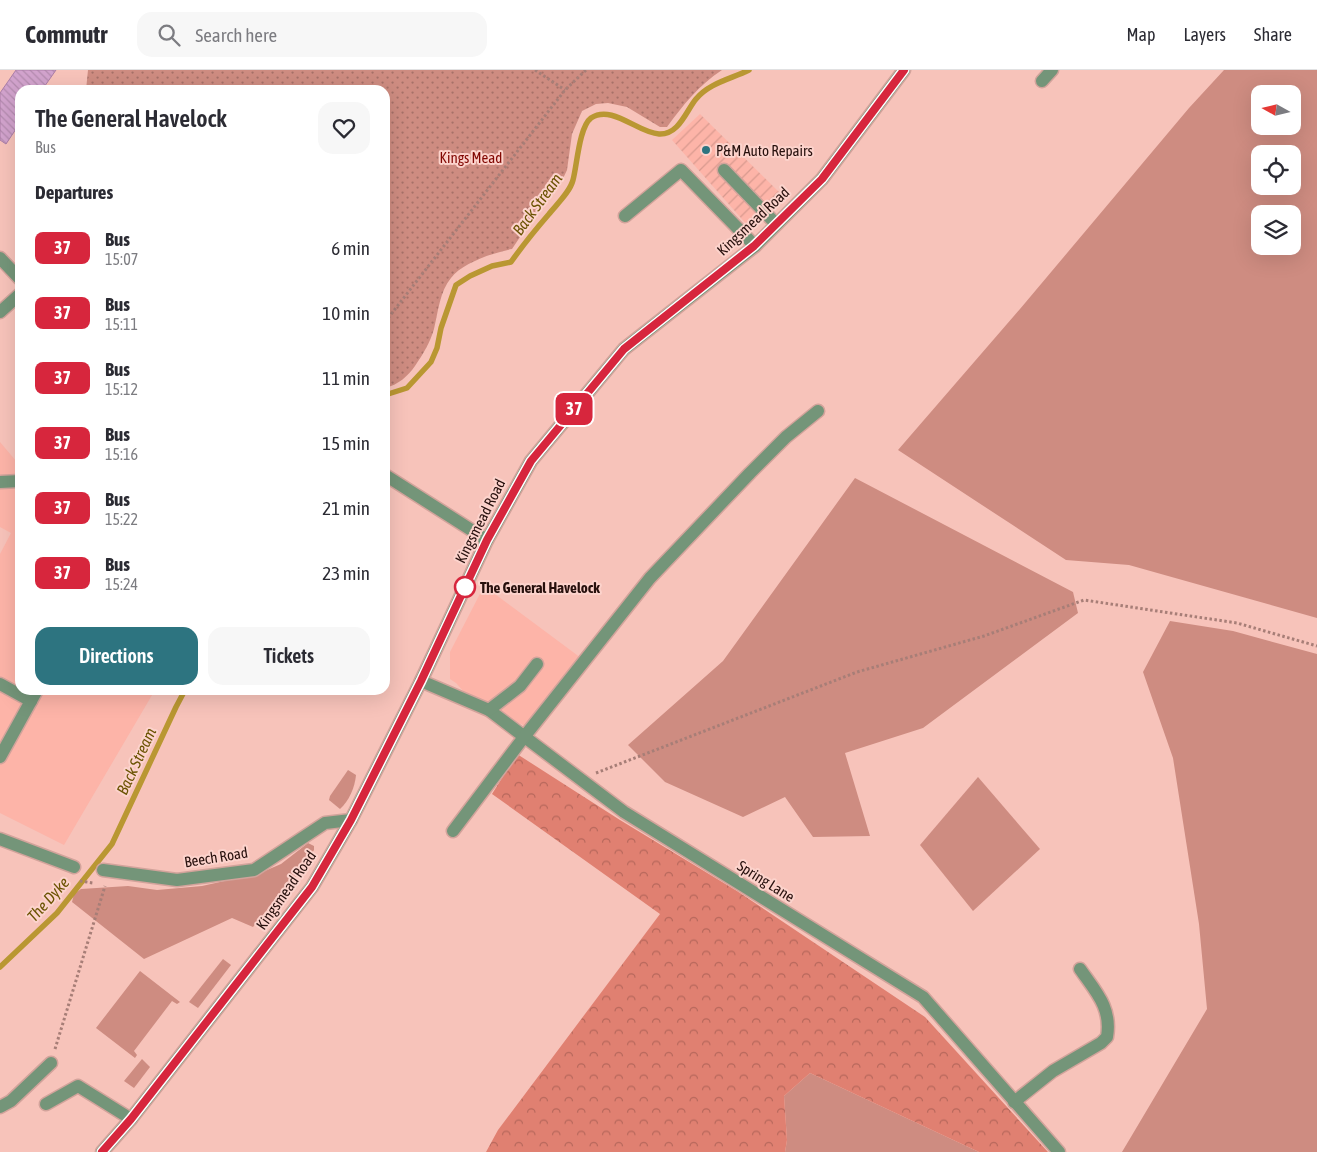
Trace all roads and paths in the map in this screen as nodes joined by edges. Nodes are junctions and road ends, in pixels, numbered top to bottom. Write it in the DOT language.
graph roads {
  1 [pos="535,70"];
  2 [pos="586,70"];
  3 [pos="904,70"];
  4 [pos="1052,70"];
  5 [pos="1042,81"];
  6 [pos="565,90"];
  7 [pos="724,170"];
  8 [pos="625,216"];
  9 [pos="776,224"];
  10 [pos="754,246"];
  11 [pos="0,258"];
  12 [pos="15,274"];
  13 [pos="15,298"];
  14 [pos="0,312"];
  15 [pos="390,316"];
  16 [pos="818,412"];
  17 [pos="390,478"];
  18 [pos="15,481"];
  19 [pos="0,482"];
  20 [pos="487,540"];
  21 [pos="1317,646"];
  22 [pos="537,664"];
  23 [pos="421,681"];
  24 [pos="0,684"];
  25 [pos="15,689"];
  26 [pos="34,696"];
  27 [pos="489,710"];
  28 [pos="524,737"];
  29 [pos="0,757"];
  30 [pos="580,779"];
  31 [pos="351,820"];
  32 [pos="453,831"];
  33 [pos="0,839"];
  34 [pos="74,867"];
  35 [pos="103,870"];
  36 [pos="71,880"];
  37 [pos="1080,970"];
  38 [pos="51,1063"];
  39 [pos="1014,1102"];
  40 [pos="46,1104"];
  41 [pos="0,1107"];
  42 [pos="131,1119"];
  43 [pos="102,1152"];
  44 [pos="1058,1152"];
  1 -- 6 [label="path"];
  2 -- 6 [label="path"];
  3 -- 9 [label="street, Kingsmead Road"];
  4 -- 5 [label="street"];
  6 -- 15 [label="path"];
  7 -- 9 [label="street"];
  8 -- 10 [label="street"];
  9 -- 10 [label="street, Kingsmead Road"];
  10 -- 20 [label="street, Kingsmead Road"];
  11 -- 12 [label="street"];
  13 -- 14 [label="street"];
  16 -- 28 [label="street"];
  17 -- 20 [label="street"];
  18 -- 19 [label="street"];
  20 -- 23 [label="street, Kingsmead Road"];
  21 -- 30 [label="path"];
  22 -- 27 [label="street"];
  23 -- 27 [label="street, Spring Lane"];
  23 -- 31 [label="street, Kingsmead Road"];
  24 -- 25 [label="street"];
  26 -- 29 [label="street"];
  27 -- 28 [label="street, Spring Lane"];
  28 -- 30 [label="street, Spring Lane"];
  28 -- 32 [label="street"];
  30 -- 39 [label="street, Spring Lane"];
  31 -- 35 [label="street, Beech Road"];
  31 -- 42 [label="street, Kingsmead Road"];
  33 -- 34 [label="street"];
  36 -- 38 [label="path"];
  37 -- 39 [label="street"];
  38 -- 41 [label="street"];
  39 -- 44 [label="street, Spring Lane"];
  40 -- 42 [label="street"];
  42 -- 43 [label="street, Kingsmead Road"];
}
